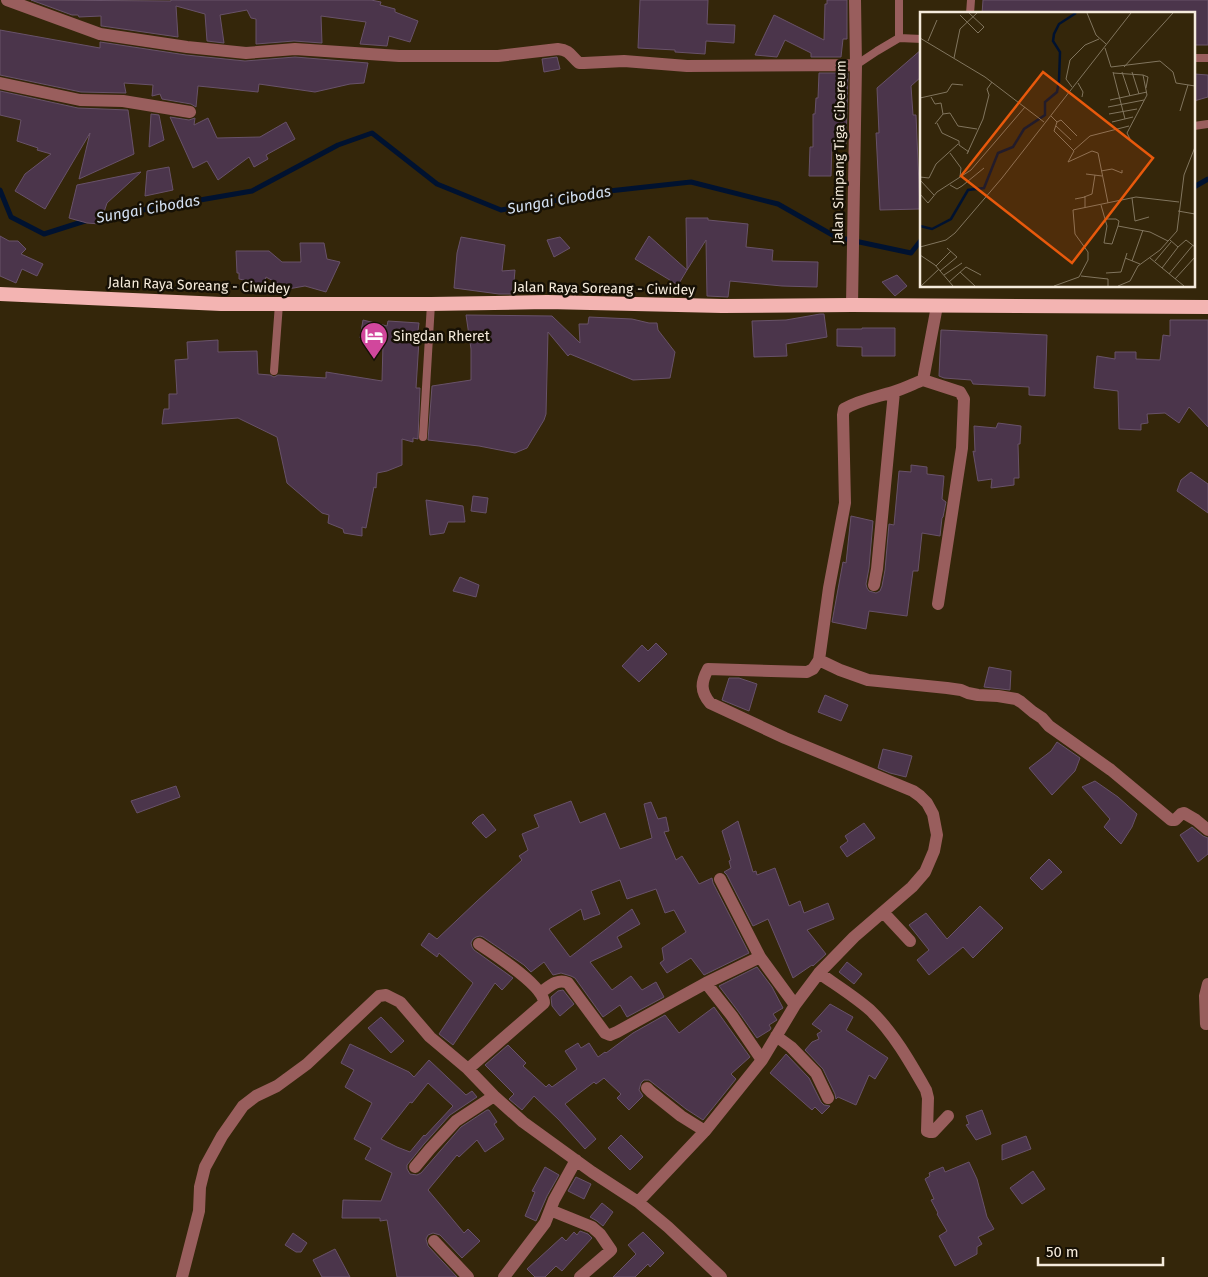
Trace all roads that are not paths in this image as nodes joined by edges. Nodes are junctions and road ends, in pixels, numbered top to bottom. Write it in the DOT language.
graph roads {
  1 [pos="7,0"];
  2 [pos="855,0"];
  3 [pos="899,0"];
  4 [pos="899,38"];
  5 [pos="920,39"];
  6 [pos="856,65"];
  7 [pos="0,83"];
  8 [pos="190,112"];
  9 [pos="0,294"];
  10 [pos="279,304"];
  11 [pos="431,304"];
  12 [pos="852,305"];
  13 [pos="937,306"];
  14 [pos="1208,307"];
  15 [pos="274,371"];
  16 [pos="923,380"];
  17 [pos="894,392"];
  18 [pos="423,437"];
  19 [pos="874,586"];
  20 [pos="938,604"];
  21 [pos="819,660"];
  22 [pos="1208,830"];
  23 [pos="720,879"];
  24 [pos="883,912"];
  25 [pos="910,941"];
  26 [pos="479,944"];
  27 [pos="760,957"];
  28 [pos="819,973"];
  29 [pos="706,983"];
  30 [pos="1208,984"];
  31 [pos="540,992"];
  32 [pos="795,1005"];
  33 [pos="1206,1024"];
  34 [pos="776,1036"];
  35 [pos="762,1060"];
  36 [pos="468,1069"];
  37 [pos="647,1088"];
  38 [pos="494,1096"];
  39 [pos="828,1098"];
  40 [pos="948,1116"];
  41 [pos="705,1131"];
  42 [pos="576,1160"];
  43 [pos="415,1167"];
  44 [pos="638,1202"];
  45 [pos="550,1210"];
  46 [pos="434,1241"];
  47 [pos="506,1276"];
  48 [pos="182,1277"];
  49 [pos="468,1277"];
  50 [pos="580,1277"];
  51 [pos="721,1277"];
  1 -- 6 [label="street"];
  2 -- 6 [label="street, Jalan Simpang Tiga Cibereum"];
  3 -- 4 [label="lane"];
  4 -- 5 [label="lane"];
  4 -- 6 [label="lane"];
  6 -- 12 [label="street, Jalan Simpang Tiga Cibereum"];
  7 -- 8 [label="street"];
  9 -- 10 [label="highway, Jalan Raya Soreang - Ciwidey"];
  10 -- 11 [label="highway, Jalan Raya Soreang - Ciwidey"];
  10 -- 15 [label="lane"];
  11 -- 12 [label="highway, Jalan Raya Soreang - Ciwidey"];
  11 -- 18 [label="lane"];
  12 -- 13 [label="highway, Jalan Raya Soreang - Ciwidey"];
  13 -- 14 [label="highway, Jalan Raya Soreang - Ciwidey"];
  13 -- 16 [label="street"];
  16 -- 17 [label="street"];
  16 -- 20 [label="street"];
  17 -- 19 [label="street"];
  17 -- 21 [label="street"];
  21 -- 22 [label="street"];
  21 -- 24 [label="street"];
  23 -- 27 [label="street"];
  24 -- 25 [label="street"];
  24 -- 28 [label="street"];
  26 -- 31 [label="street"];
  27 -- 29 [label="street"];
  27 -- 32 [label="street"];
  28 -- 32 [label="street"];
  28 -- 40 [label="street"];
  29 -- 31 [label="street"];
  29 -- 35 [label="street"];
  30 -- 33 [label="street"];
  31 -- 36 [label="street"];
  32 -- 34 [label="street"];
  34 -- 35 [label="street"];
  34 -- 39 [label="street"];
  35 -- 41 [label="street"];
  36 -- 38 [label="street"];
  36 -- 48 [label="street"];
  37 -- 41 [label="street"];
  38 -- 42 [label="street"];
  38 -- 43 [label="street"];
  41 -- 44 [label="street"];
  42 -- 44 [label="street"];
  42 -- 45 [label="street"];
  44 -- 51 [label="street"];
  45 -- 47 [label="street"];
  45 -- 50 [label="street"];
  46 -- 49 [label="street"];
}
